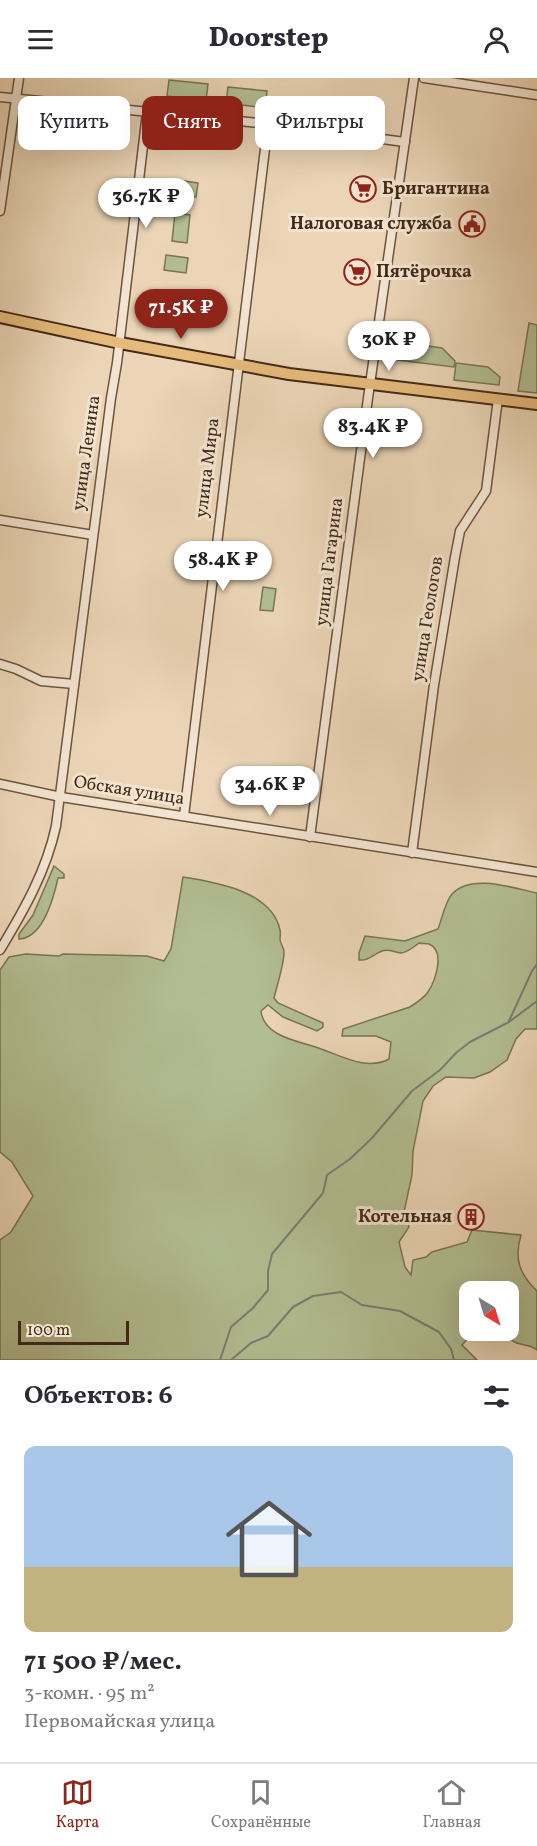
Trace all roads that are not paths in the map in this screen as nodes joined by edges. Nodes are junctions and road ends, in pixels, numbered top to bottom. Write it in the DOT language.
graph roads {
  1 [pos="19,78"];
  2 [pos="414,78"];
  3 [pos="424,78"];
  4 [pos="537,95"];
  5 [pos="0,97"];
  6 [pos="16,98"];
  7 [pos="142,112"];
  8 [pos="385,139"];
  9 [pos="405,142"];
  10 [pos="143,150"];
  11 [pos="265,150"];
  12 [pos="0,211"];
  13 [pos="0,317"];
  14 [pos="120,343"];
  15 [pos="237,365"];
  16 [pos="370,385"];
  17 [pos="498,399"];
  18 [pos="537,404"];
  19 [pos="0,520"];
  20 [pos="93,535"];
  21 [pos="0,664"];
  22 [pos="74,684"];
  23 [pos="0,784"];
  24 [pos="61,797"];
  25 [pos="184,816"];
  26 [pos="310,837"];
  27 [pos="412,853"];
  28 [pos="537,872"];
  29 [pos="0,950"];
  1 -- 6 [label="street"];
  2 -- 9 [label="street, улица Гагарина"];
  3 -- 4 [label="street"];
  5 -- 6 [label="street"];
  6 -- 7 [label="street"];
  6 -- 12 [label="street"];
  8 -- 9 [label="street"];
  9 -- 16 [label="street, улица Гагарина"];
  10 -- 14 [label="street, улица Ленина"];
  11 -- 15 [label="street, улица Мира"];
  13 -- 14 [label="main road"];
  14 -- 15 [label="main road"];
  14 -- 20 [label="street, улица Ленина"];
  15 -- 16 [label="main road"];
  15 -- 25 [label="street, улица Мира"];
  16 -- 17 [label="main road"];
  16 -- 26 [label="street, улица Гагарина"];
  17 -- 18 [label="main road"];
  17 -- 27 [label="street, улица Геологов"];
  19 -- 20 [label="street"];
  20 -- 22 [label="street, улица Ленина"];
  21 -- 22 [label="street"];
  22 -- 24 [label="street, улица Ленина"];
  23 -- 24 [label="street, Обская улица"];
  24 -- 25 [label="street, Обская улица"];
  24 -- 29 [label="street, улица Ленина"];
  25 -- 26 [label="street, Обская улица"];
  26 -- 27 [label="street, Обская улица"];
  27 -- 28 [label="street, Обская улица"];
}
